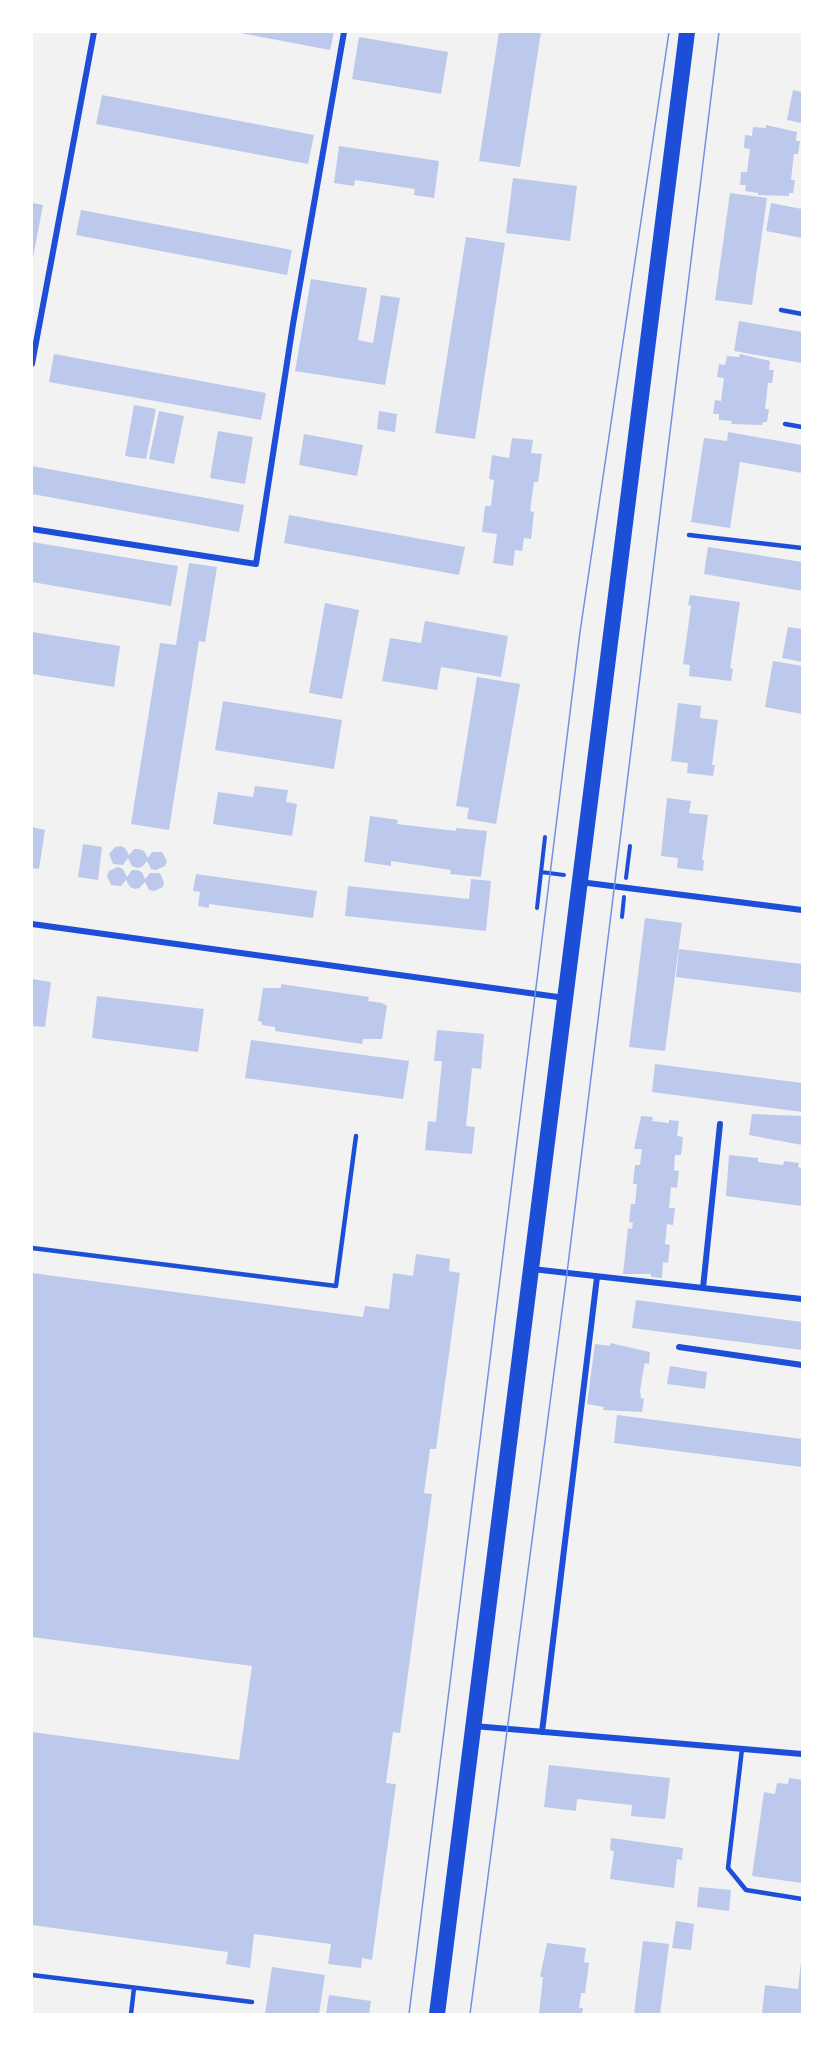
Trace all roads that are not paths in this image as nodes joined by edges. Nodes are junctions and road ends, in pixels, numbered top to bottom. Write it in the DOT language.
graph roads {
  1 [pos="94,32"];
  2 [pos="344,32"];
  3 [pos="687,32"];
  4 [pos="782,310"];
  5 [pos="802,314"];
  6 [pos="32,364"];
  7 [pos="785,424"];
  8 [pos="802,427"];
  9 [pos="32,529"];
  10 [pos="689,535"];
  11 [pos="802,548"];
  12 [pos="580,882"];
  13 [pos="802,910"];
  14 [pos="32,924"];
  15 [pos="565,998"];
  16 [pos="720,1124"];
  17 [pos="356,1136"];
  18 [pos="32,1248"];
  19 [pos="531,1269"];
  20 [pos="597,1277"];
  21 [pos="703,1288"];
  22 [pos="802,1299"];
  23 [pos="679,1347"];
  24 [pos="802,1365"];
  25 [pos="474,1726"];
  26 [pos="542,1732"];
  27 [pos="742,1749"];
  28 [pos="802,1754"];
  29 [pos="802,1899"];
  30 [pos="32,1975"];
  31 [pos="134,1988"];
  32 [pos="252,2002"];
  33 [pos="131,2014"];
  34 [pos="437,2014"];
  1 -- 6 [label="street"];
  2 -- 9 [label="street"];
  3 -- 12 [label="highway"];
  4 -- 5 [label="lane"];
  7 -- 8 [label="lane"];
  10 -- 11 [label="lane"];
  12 -- 13 [label="street"];
  12 -- 15 [label="highway"];
  14 -- 15 [label="street"];
  15 -- 19 [label="highway"];
  16 -- 21 [label="street"];
  17 -- 18 [label="lane"];
  19 -- 20 [label="street"];
  19 -- 25 [label="highway"];
  20 -- 21 [label="street"];
  20 -- 26 [label="street"];
  21 -- 22 [label="street"];
  23 -- 24 [label="street"];
  25 -- 26 [label="street"];
  25 -- 34 [label="highway"];
  26 -- 27 [label="street"];
  27 -- 28 [label="street"];
  27 -- 29 [label="lane"];
  30 -- 31 [label="lane"];
  31 -- 32 [label="lane"];
  31 -- 33 [label="lane"];
}
